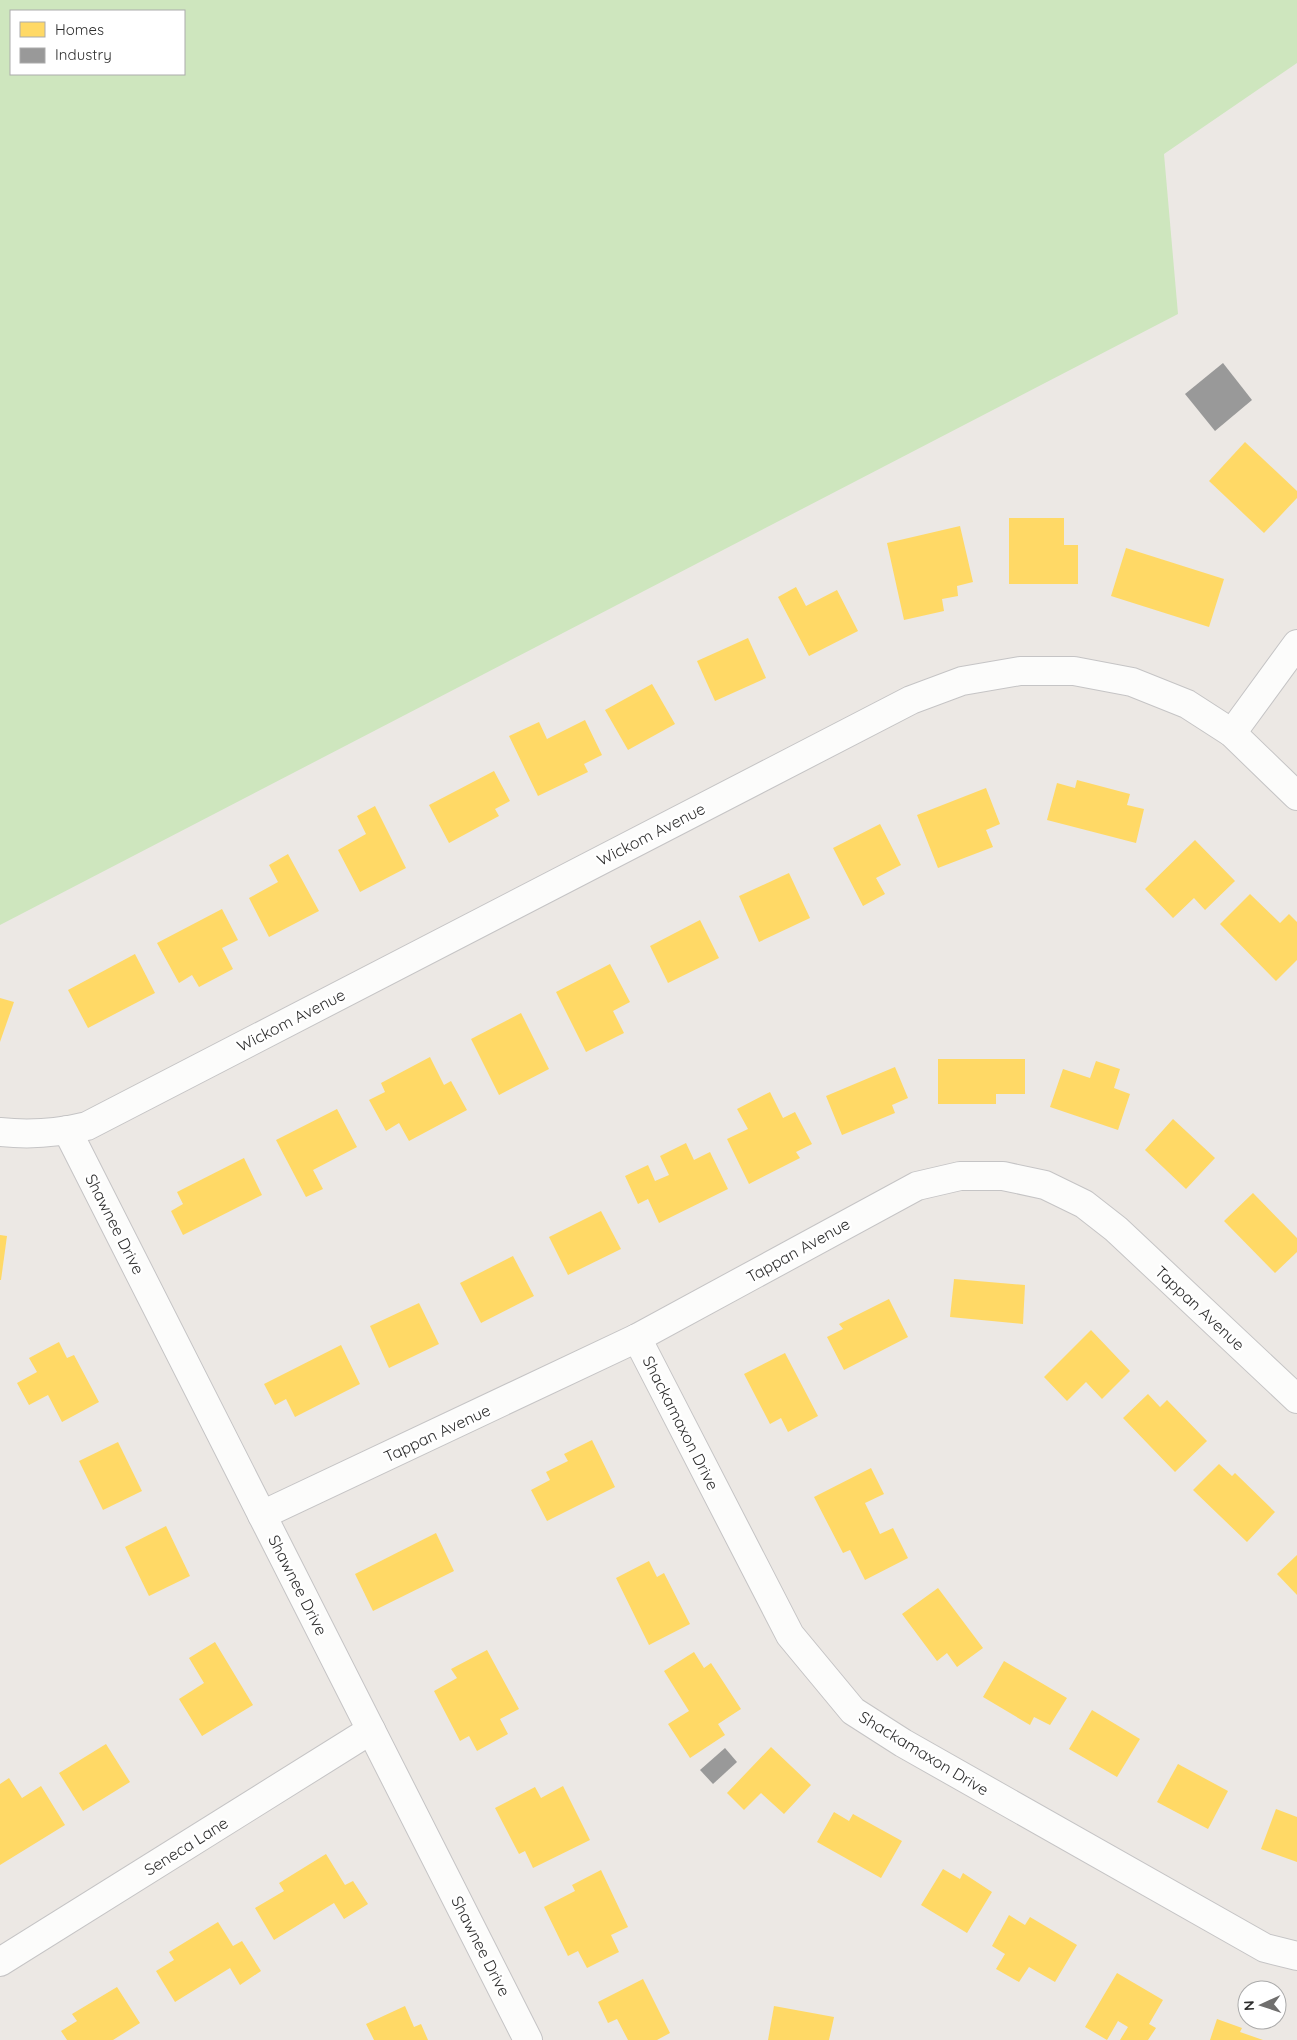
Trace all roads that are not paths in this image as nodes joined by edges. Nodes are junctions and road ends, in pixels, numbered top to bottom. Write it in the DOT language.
graph roads {
  1 [pos="1297,644"];
  2 [pos="1232,733"];
  3 [pos="1297,796"];
  4 [pos="67,1130"];
  5 [pos="0,1132"];
  6 [pos="637,1338"];
  7 [pos="1297,1399"];
  8 [pos="262,1515"];
  9 [pos="371,1730"];
  10 [pos="1297,1956"];
  11 [pos="0,1962"];
  12 [pos="528,2040"];
  1 -- 2 [label="street"];
  2 -- 3 [label="street, Wickom Avenue"];
  2 -- 4 [label="street, Wickom Avenue"];
  4 -- 5 [label="street, Wickom Avenue"];
  4 -- 8 [label="street, Shawnee Drive"];
  6 -- 7 [label="street, Tappan Avenue"];
  6 -- 8 [label="street, Tappan Avenue"];
  6 -- 10 [label="street, Shackamaxon Drive"];
  8 -- 9 [label="street, Shawnee Drive"];
  9 -- 11 [label="street, Seneca Lane"];
  9 -- 12 [label="street, Shawnee Drive"];
}
